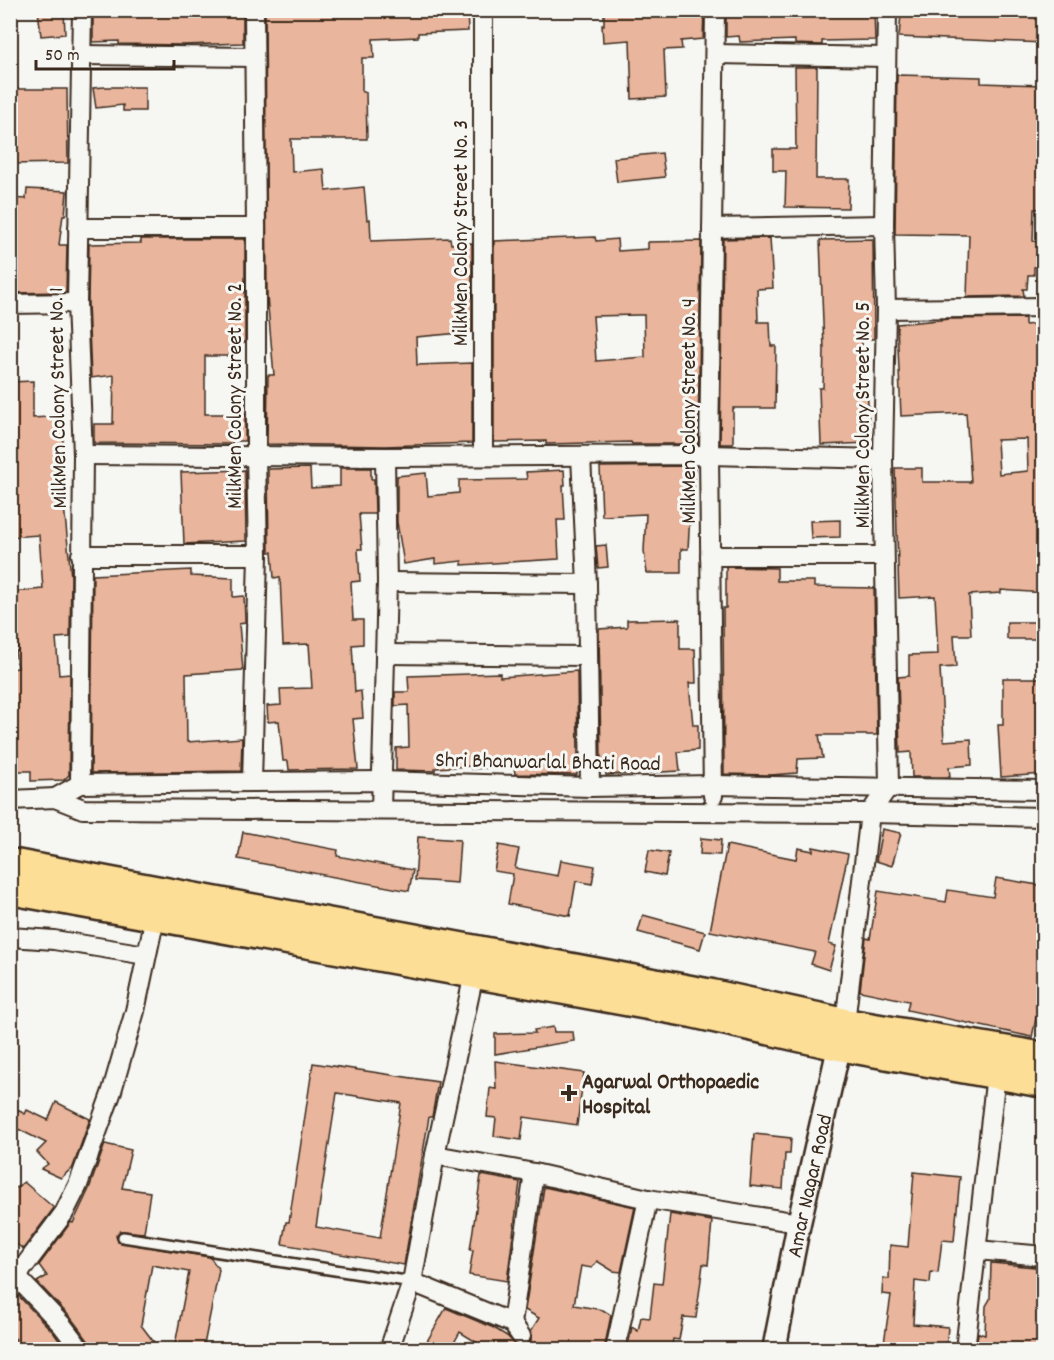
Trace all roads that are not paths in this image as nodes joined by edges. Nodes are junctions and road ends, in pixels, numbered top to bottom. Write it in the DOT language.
graph roads {
  1 [pos="82,10"];
  2 [pos="254,10"];
  3 [pos="483,10"];
  4 [pos="715,10"];
  5 [pos="886,10"];
  6 [pos="716,54"];
  7 [pos="82,55"];
  8 [pos="254,57"];
  9 [pos="886,57"];
  10 [pos="884,225"];
  11 [pos="78,228"];
  12 [pos="256,228"];
  13 [pos="712,228"];
  14 [pos="77,303"];
  15 [pos="10,304"];
  16 [pos="1044,307"];
  17 [pos="886,309"];
  18 [pos="83,454"];
  19 [pos="256,455"];
  20 [pos="709,455"];
  21 [pos="483,456"];
  22 [pos="581,456"];
  23 [pos="385,457"];
  24 [pos="883,459"];
  25 [pos="81,555"];
  26 [pos="258,555"];
  27 [pos="710,556"];
  28 [pos="884,556"];
  29 [pos="387,582"];
  30 [pos="587,584"];
  31 [pos="385,654"];
  32 [pos="586,656"];
  33 [pos="381,781"];
  34 [pos="252,782"];
  35 [pos="80,784"];
  36 [pos="713,786"];
  37 [pos="889,786"];
  38 [pos="590,788"];
  39 [pos="1044,790"];
  40 [pos="55,798"];
  41 [pos="10,800"];
  42 [pos="381,810"];
  43 [pos="712,813"];
  44 [pos="870,813"];
  45 [pos="1044,817"];
  46 [pos="10,862"];
  47 [pos="10,890"];
  48 [pos="10,937"];
  49 [pos="150,938"];
  50 [pos="474,974"];
  51 [pos="842,1035"];
  52 [pos="1044,1057"];
  53 [pos="996,1074"];
  54 [pos="1044,1083"];
  55 [pos="435,1155"];
  56 [pos="534,1173"];
  57 [pos="648,1199"];
  58 [pos="799,1223"];
  59 [pos="123,1237"];
  60 [pos="977,1250"];
  61 [pos="1044,1256"];
  62 [pos="14,1273"];
  63 [pos="412,1282"];
  64 [pos="81,1350"];
  65 [pos="389,1350"];
  66 [pos="615,1350"];
  67 [pos="774,1350"];
  68 [pos="965,1350"];
  1 -- 7 [label="street, MilkMen Colony Street No. 1"];
  2 -- 8 [label="street, MilkMen Colony Street No. 2"];
  3 -- 21 [label="street, MilkMen Colony Street No. 3"];
  4 -- 6 [label="street, MilkMen Colony Street No. 4"];
  5 -- 9 [label="street, MilkMen Colony Street No. 5"];
  6 -- 9 [label="street"];
  6 -- 13 [label="street, MilkMen Colony Street No. 4"];
  7 -- 8 [label="street"];
  7 -- 11 [label="street, MilkMen Colony Street No. 1"];
  8 -- 12 [label="street, MilkMen Colony Street No. 2"];
  9 -- 10 [label="street, MilkMen Colony Street No. 5"];
  10 -- 13 [label="street"];
  10 -- 17 [label="street, MilkMen Colony Street No. 5"];
  11 -- 12 [label="street"];
  11 -- 14 [label="street, MilkMen Colony Street No. 1"];
  12 -- 19 [label="street, MilkMen Colony Street No. 2"];
  13 -- 20 [label="street, MilkMen Colony Street No. 4"];
  14 -- 15 [label="street"];
  14 -- 18 [label="street, MilkMen Colony Street No. 1"];
  16 -- 17 [label="street"];
  17 -- 24 [label="street, MilkMen Colony Street No. 5"];
  18 -- 19 [label="street"];
  18 -- 25 [label="street, MilkMen Colony Street No. 1"];
  19 -- 23 [label="street"];
  19 -- 26 [label="street, MilkMen Colony Street No. 2"];
  20 -- 22 [label="street"];
  20 -- 24 [label="street"];
  20 -- 27 [label="street, MilkMen Colony Street No. 4"];
  21 -- 22 [label="street"];
  21 -- 23 [label="street"];
  22 -- 30 [label="street"];
  23 -- 29 [label="street"];
  24 -- 28 [label="street, MilkMen Colony Street No. 5"];
  25 -- 26 [label="street"];
  25 -- 35 [label="street, MilkMen Colony Street No. 1"];
  26 -- 34 [label="street, MilkMen Colony Street No. 2"];
  27 -- 28 [label="street"];
  27 -- 36 [label="street, MilkMen Colony Street No. 4"];
  28 -- 37 [label="street, MilkMen Colony Street No. 5"];
  29 -- 30 [label="street"];
  29 -- 31 [label="street"];
  30 -- 32 [label="street"];
  31 -- 32 [label="street"];
  31 -- 33 [label="street"];
  32 -- 38 [label="street"];
  33 -- 34 [label="street, Shri Bhanwarlal Bhati Road"];
  33 -- 38 [label="street, Shri Bhanwarlal Bhati Road"];
  33 -- 42 [label="street"];
  34 -- 35 [label="street, Shri Bhanwarlal Bhati Road"];
  35 -- 40 [label="street, Shri Bhanwarlal Bhati Road"];
  36 -- 37 [label="street, Shri Bhanwarlal Bhati Road"];
  36 -- 38 [label="street, Shri Bhanwarlal Bhati Road"];
  36 -- 43 [label="street, MilkMen Colony Street No. 4"];
  37 -- 39 [label="street, Shri Bhanwarlal Bhati Road"];
  37 -- 44 [label="street"];
  40 -- 41 [label="street, Shri Bhanwarlal Bhati Road"];
  40 -- 42 [label="street, Shri Bhanwarlal Bhati Road"];
  42 -- 43 [label="street, Shri Bhanwarlal Bhati Road"];
  43 -- 44 [label="street, Shri Bhanwarlal Bhati Road"];
  44 -- 45 [label="street, Shri Bhanwarlal Bhati Road"];
  44 -- 51 [label="street"];
  46 -- 51 [label="main road"];
  47 -- 49 [label="main road"];
  48 -- 49 [label="street"];
  49 -- 50 [label="main road"];
  49 -- 62 [label="street"];
  50 -- 51 [label="main road"];
  50 -- 55 [label="street"];
  51 -- 52 [label="main road"];
  51 -- 53 [label="main road"];
  51 -- 58 [label="street, Amar Nagar Road"];
  53 -- 54 [label="main road"];
  53 -- 60 [label="street"];
  55 -- 56 [label="street"];
  55 -- 63 [label="street"];
  56 -- 57 [label="street"];
  56 -- 63 [label="street"];
  57 -- 58 [label="street"];
  57 -- 66 [label="street"];
  58 -- 67 [label="street, Amar Nagar Road"];
  59 -- 63 [label="lane"];
  60 -- 61 [label="street"];
  60 -- 68 [label="street"];
  62 -- 64 [label="street"];
  63 -- 65 [label="street"];
}
